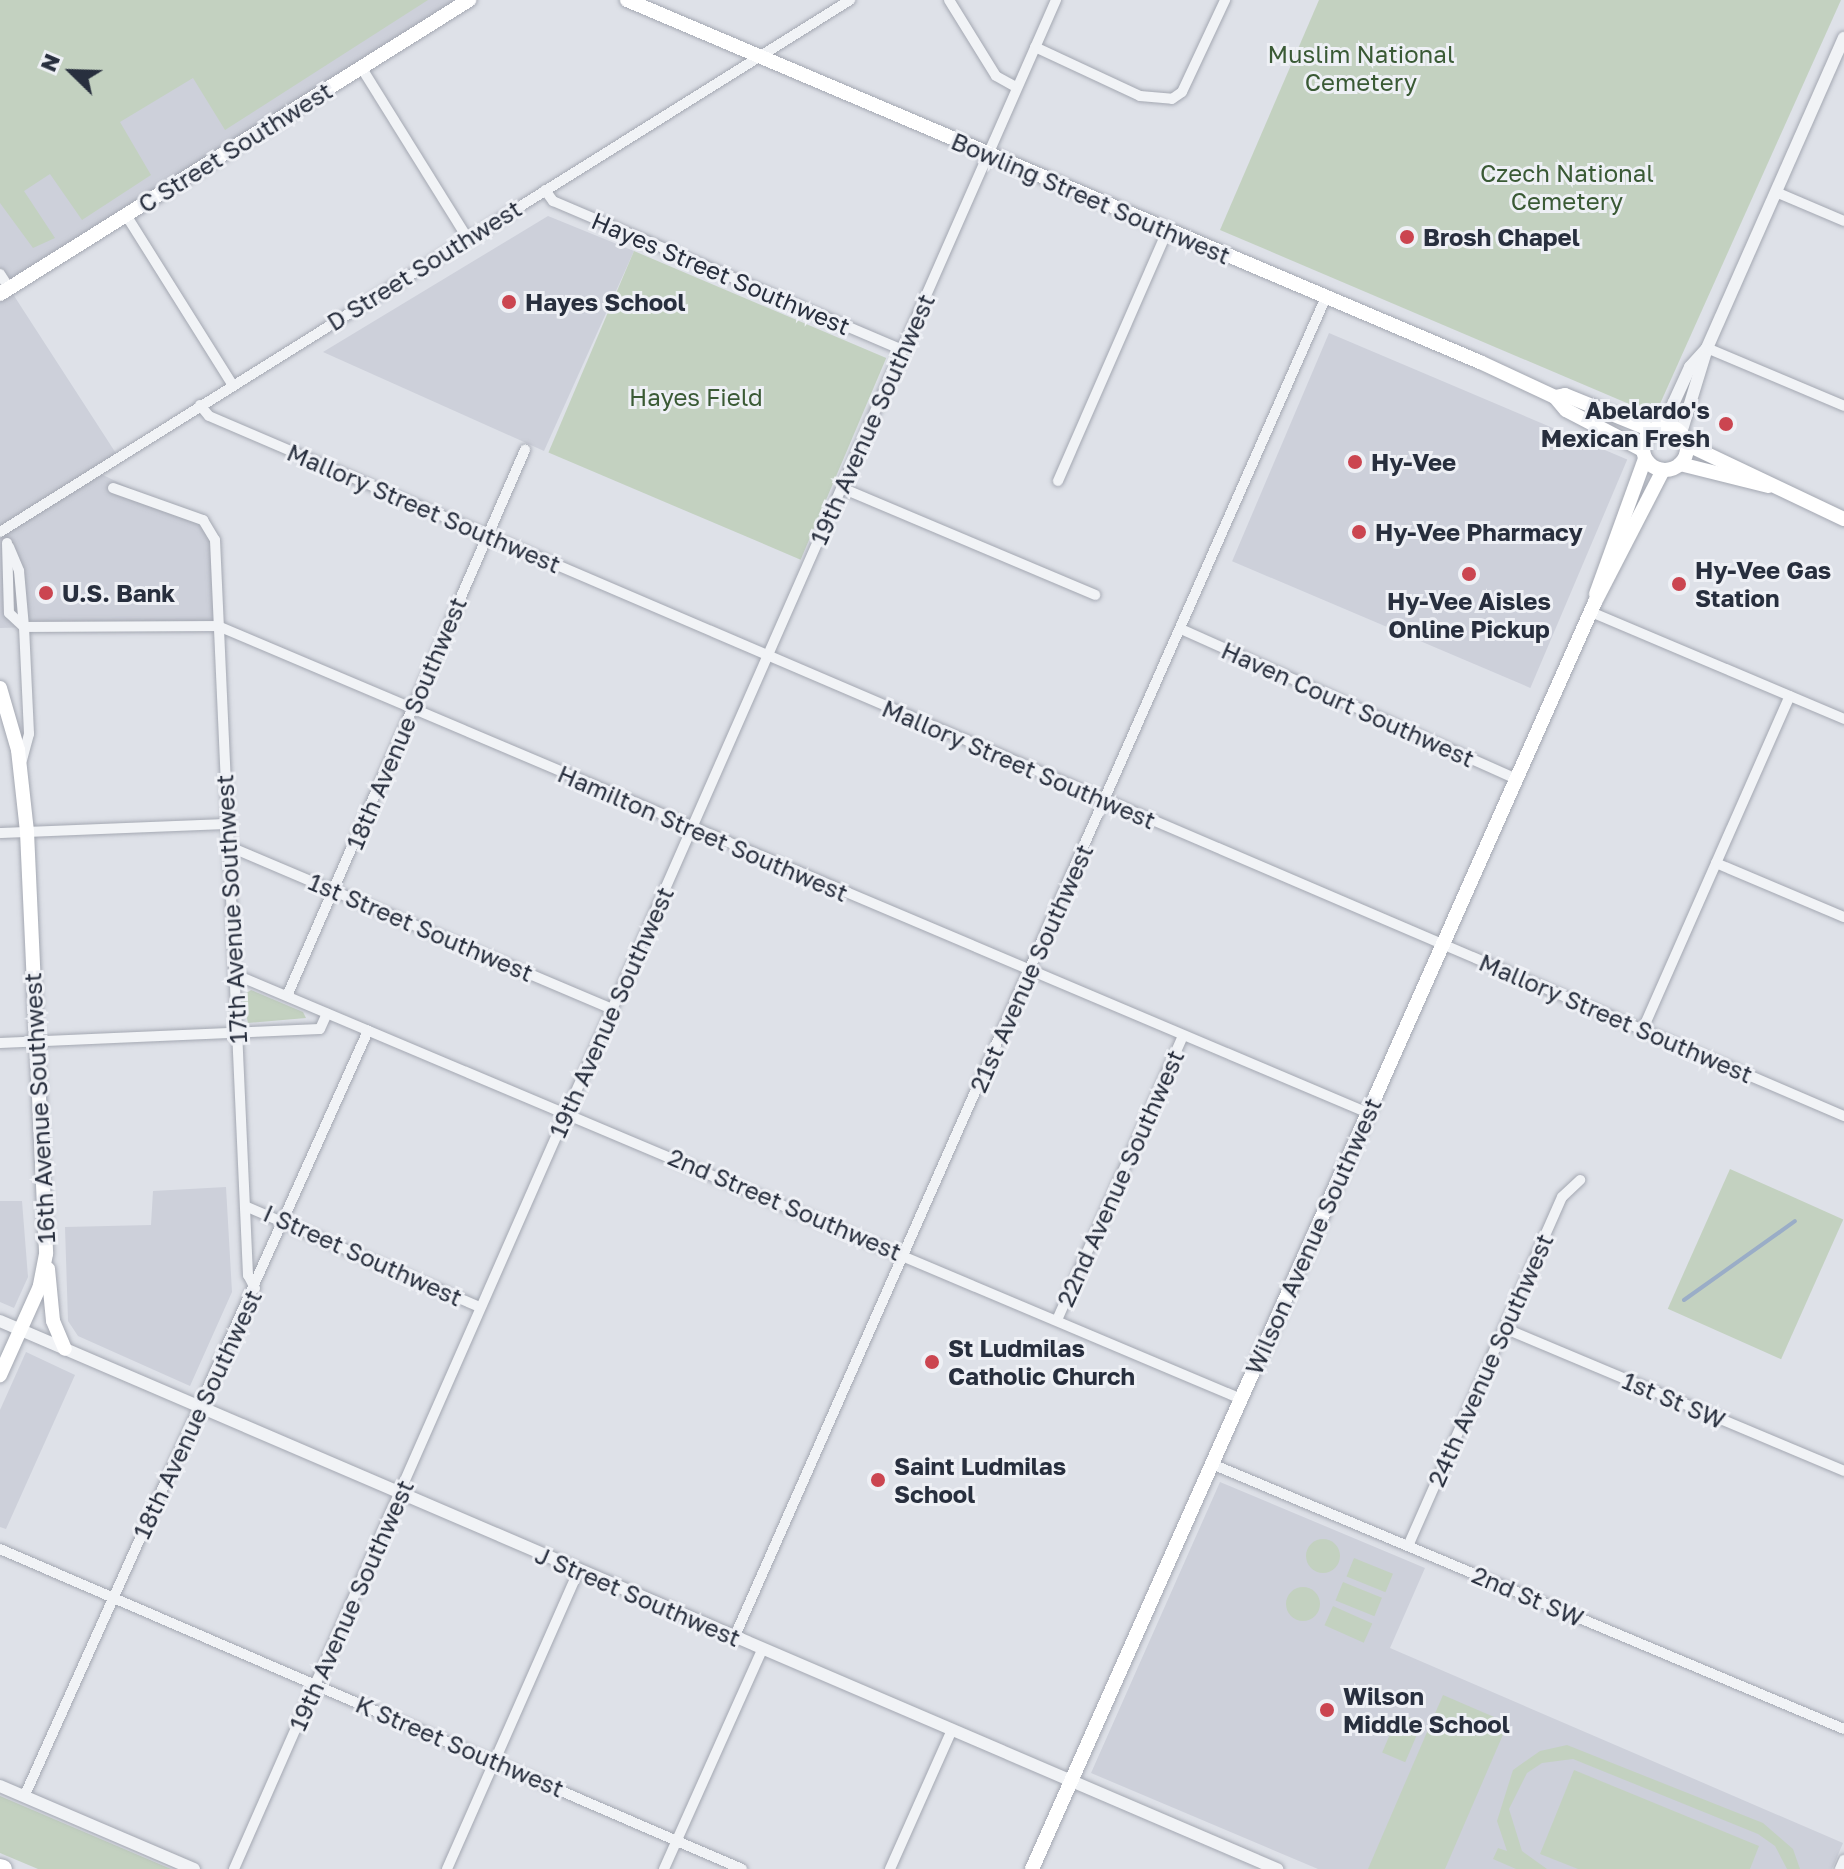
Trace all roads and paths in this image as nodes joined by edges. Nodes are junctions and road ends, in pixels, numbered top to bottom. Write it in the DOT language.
graph roads {
  1 [pos="469,0"];
  2 [pos="627,0"];
  3 [pos="850,0"];
  4 [pos="949,0"];
  5 [pos="1056,0"];
  6 [pos="1225,0"];
  7 [pos="1844,38"];
  8 [pos="1035,47"];
  9 [pos="758,55"];
  10 [pos="361,67"];
  11 [pos="1016,87"];
  12 [pos="989,155"];
  13 [pos="545,190"];
  14 [pos="1776,192"];
  15 [pos="126,215"];
  16 [pos="1844,221"];
  17 [pos="1167,231"];
  18 [pos="467,237"];
  19 [pos="0,274"];
  20 [pos="5,291"];
  21 [pos="1326,297"];
  22 [pos="1707,348"];
  23 [pos="902,350"];
  24 [pos="232,384"];
  25 [pos="1555,397"];
  26 [pos="200,405"];
  27 [pos="1844,406"];
  28 [pos="1657,428"];
  29 [pos="1684,438"];
  30 [pos="525,450"];
  31 [pos="1644,454"];
  32 [pos="1680,464"];
  33 [pos="1663,470"];
  34 [pos="1058,481"];
  35 [pos="1769,486"];
  36 [pos="113,488"];
  37 [pos="842,488"];
  38 [pos="1844,519"];
  39 [pos="0,532"];
  40 [pos="487,534"];
  41 [pos="1095,595"];
  42 [pos="1593,607"];
  43 [pos="218,626"];
  44 [pos="24,627"];
  45 [pos="1181,629"];
  46 [pos="768,656"];
  47 [pos="0,688"];
  48 [pos="1790,696"];
  49 [pos="411,711"];
  50 [pos="1844,719"];
  51 [pos="20,769"];
  52 [pos="1516,779"];
  53 [pos="1105,802"];
  54 [pos="227,824"];
  55 [pos="692,829"];
  56 [pos="27,832"];
  57 [pos="0,833"];
  58 [pos="228,846"];
  59 [pos="1716,863"];
  60 [pos="335,889"];
  61 [pos="1844,917"];
  62 [pos="1443,943"];
  63 [pos="1029,971"];
  64 [pos="234,974"];
  65 [pos="287,996"];
  66 [pos="612,1009"];
  67 [pos="327,1013"];
  68 [pos="368,1031"];
  69 [pos="1642,1031"];
  70 [pos="237,1032"];
  71 [pos="1183,1036"];
  72 [pos="35,1042"];
  73 [pos="0,1043"];
  74 [pos="566,1113"];
  75 [pos="1368,1113"];
  76 [pos="1844,1116"];
  77 [pos="1580,1180"];
  78 [pos="245,1206"];
  79 [pos="284,1223"];
  80 [pos="46,1254"];
  81 [pos="903,1255"];
  82 [pos="255,1288"];
  83 [pos="480,1307"];
  84 [pos="1057,1320"];
  85 [pos="0,1321"];
  86 [pos="1504,1328"];
  87 [pos="21,1330"];
  88 [pos="65,1349"];
  89 [pos="0,1375"];
  90 [pos="1241,1399"];
  91 [pos="201,1408"];
  92 [pos="1212,1464"];
  93 [pos="1844,1471"];
  94 [pos="400,1493"];
  95 [pos="1408,1546"];
  96 [pos="0,1549"];
  97 [pos="579,1570"];
  98 [pos="113,1598"];
  99 [pos="734,1638"];
  100 [pos="762,1650"];
  101 [pos="317,1684"];
  102 [pos="1844,1729"];
  103 [pos="951,1732"];
  104 [pos="494,1761"];
  105 [pos="1070,1783"];
  106 [pos="0,1786"];
  107 [pos="24,1797"];
  108 [pos="676,1841"];
  109 [pos="1844,1860"];
  110 [pos="194,1869"];
  111 [pos="234,1869"];
  112 [pos="447,1869"];
  113 [pos="664,1869"];
  114 [pos="742,1869"];
  115 [pos="890,1869"];
  116 [pos="1032,1869"];
  117 [pos="1277,1869"];
  118 [pos="1840,1869"];
  1 -- 10 [label="main road, C Street Southwest"];
  2 -- 9 [label="main road, Bowling Street Southwest"];
  3 -- 9 [label="street, D Street Southwest"];
  4 -- 11 [label="street"];
  5 -- 8 [label="street, 19th Avenue Southwest"];
  6 -- 8 [label="street"];
  7 -- 14 [label="street"];
  8 -- 11 [label="street, 19th Avenue Southwest"];
  9 -- 12 [label="main road, Bowling Street Southwest"];
  9 -- 13 [label="street, D Street Southwest"];
  10 -- 15 [label="main road, C Street Southwest"];
  10 -- 18 [label="street"];
  11 -- 12 [label="street, 19th Avenue Southwest"];
  12 -- 17 [label="main road, Bowling Street Southwest"];
  12 -- 23 [label="street, 19th Avenue Southwest"];
  13 -- 18 [label="street, D Street Southwest"];
  13 -- 23 [label="street, Hayes Street Southwest"];
  14 -- 16 [label="street"];
  14 -- 22 [label="street"];
  15 -- 20 [label="main road, C Street Southwest"];
  15 -- 24 [label="street"];
  17 -- 21 [label="main road, Bowling Street Southwest"];
  17 -- 34 [label="street"];
  18 -- 24 [label="street, D Street Southwest"];
  19 -- 20 [label="street"];
  21 -- 25 [label="main road, Bowling Street Southwest"];
  21 -- 45 [label="street, 21st Avenue Southwest"];
  22 -- 27 [label="street"];
  22 -- 28 [label="street"];
  22 -- 29 [label="street"];
  23 -- 37 [label="street, 19th Avenue Southwest"];
  24 -- 26 [label="street, D Street Southwest"];
  25 -- 28 [label="main road, Bowling Street Southwest"];
  25 -- 31 [label="main road, Bowling Street Southwest"];
  26 -- 39 [label="street, D Street Southwest"];
  26 -- 40 [label="street, Mallory Street Southwest"];
  28 -- 29 [label="main road, Bowling Street Southwest"];
  28 -- 31 [label="main road, Wilson Avenue Southwest"];
  29 -- 32 [label="main road"];
  29 -- 35 [label="main road"];
  30 -- 40 [label="street, 18th Avenue Southwest"];
  31 -- 33 [label="main road, Bowling Street Southwest"];
  31 -- 42 [label="main road, Wilson Avenue Southwest"];
  32 -- 33 [label="main road"];
  32 -- 35 [label="main road"];
  33 -- 42 [label="main road, Wilson Avenue Southwest"];
  35 -- 38 [label="main road"];
  36 -- 43 [label="street, 17th Avenue Southwest"];
  37 -- 41 [label="street"];
  37 -- 46 [label="street, 19th Avenue Southwest"];
  39 -- 44 [label="street"];
  40 -- 46 [label="street, Mallory Street Southwest"];
  40 -- 49 [label="street, 18th Avenue Southwest"];
  42 -- 48 [label="street"];
  42 -- 52 [label="main road, Wilson Avenue Southwest"];
  43 -- 44 [label="street, Hamilton Street Southwest"];
  43 -- 49 [label="street, Hamilton Street Southwest"];
  43 -- 54 [label="street, 17th Avenue Southwest"];
  44 -- 51 [label="street"];
  45 -- 52 [label="street, Haven Court Southwest"];
  45 -- 53 [label="street, 21st Avenue Southwest"];
  46 -- 53 [label="street, Mallory Street Southwest"];
  46 -- 55 [label="street, 19th Avenue Southwest"];
  47 -- 51 [label="main road, 16th Avenue Southwest"];
  48 -- 50 [label="street"];
  48 -- 59 [label="street"];
  49 -- 55 [label="street, Hamilton Street Southwest"];
  49 -- 60 [label="street, 18th Avenue Southwest"];
  51 -- 56 [label="main road, 16th Avenue Southwest"];
  52 -- 62 [label="main road, Wilson Avenue Southwest"];
  53 -- 62 [label="street, Mallory Street Southwest"];
  53 -- 63 [label="street, 21st Avenue Southwest"];
  54 -- 56 [label="street"];
  54 -- 58 [label="street, 17th Avenue Southwest"];
  55 -- 63 [label="street, Hamilton Street Southwest"];
  55 -- 66 [label="street, 19th Avenue Southwest"];
  56 -- 57 [label="street"];
  56 -- 72 [label="main road, 16th Avenue Southwest"];
  58 -- 60 [label="street, 1st Street Southwest"];
  58 -- 64 [label="street, 17th Avenue Southwest"];
  59 -- 61 [label="street"];
  59 -- 69 [label="street"];
  60 -- 65 [label="street, 18th Avenue Southwest"];
  60 -- 66 [label="street, 1st Street Southwest"];
  62 -- 69 [label="street, Mallory Street Southwest"];
  62 -- 75 [label="main road, Wilson Avenue Southwest"];
  63 -- 71 [label="street, Hamilton Street Southwest"];
  63 -- 81 [label="street, 21st Avenue Southwest"];
  64 -- 65 [label="street, 2nd Street Southwest"];
  64 -- 70 [label="street, 17th Avenue Southwest"];
  65 -- 67 [label="street, 2nd Street Southwest"];
  66 -- 74 [label="street, 19th Avenue Southwest"];
  67 -- 68 [label="street, 2nd Street Southwest"];
  67 -- 70 [label="street"];
  68 -- 74 [label="street, 2nd Street Southwest"];
  68 -- 79 [label="street, 18th Avenue Southwest"];
  69 -- 76 [label="street, Mallory Street Southwest"];
  70 -- 72 [label="street"];
  70 -- 78 [label="street, 17th Avenue Southwest"];
  71 -- 75 [label="street, Hamilton Street Southwest"];
  71 -- 84 [label="street, 22nd Avenue Southwest"];
  72 -- 73 [label="street"];
  72 -- 80 [label="main road, 16th Avenue Southwest"];
  74 -- 81 [label="street, 2nd Street Southwest"];
  74 -- 83 [label="street, 19th Avenue Southwest"];
  75 -- 90 [label="main road, Wilson Avenue Southwest"];
  77 -- 86 [label="street, 24th Avenue Southwest"];
  78 -- 79 [label="street, I Street Southwest"];
  78 -- 82 [label="street, 17th Avenue Southwest"];
  79 -- 82 [label="street, 18th Avenue Southwest"];
  79 -- 83 [label="street, I Street Southwest"];
  80 -- 87 [label="main road, 16th Avenue Southwest"];
  80 -- 88 [label="main road"];
  81 -- 84 [label="street, 2nd Street Southwest"];
  81 -- 99 [label="street, 21st Avenue Southwest"];
  82 -- 91 [label="street, 18th Avenue Southwest"];
  83 -- 94 [label="street, 19th Avenue Southwest"];
  84 -- 90 [label="street, 2nd Street Southwest"];
  85 -- 87 [label="street, J Street Southwest"];
  86 -- 93 [label="street, 1st St SW"];
  86 -- 95 [label="street, 24th Avenue Southwest"];
  87 -- 88 [label="street, J Street Southwest"];
  87 -- 89 [label="main road, 16th Avenue Southwest"];
  88 -- 91 [label="street, J Street Southwest"];
  90 -- 92 [label="main road, Wilson Avenue Southwest"];
  91 -- 94 [label="street, J Street Southwest"];
  91 -- 98 [label="street, 18th Avenue Southwest"];
  92 -- 95 [label="street, 2nd St SW"];
  92 -- 105 [label="main road, Wilson Avenue Southwest"];
  94 -- 97 [label="street, J Street Southwest"];
  94 -- 101 [label="street, 19th Avenue Southwest"];
  95 -- 102 [label="street, 2nd St SW"];
  96 -- 98 [label="street, K Street Southwest"];
  97 -- 99 [label="street, J Street Southwest"];
  97 -- 104 [label="street"];
  98 -- 101 [label="street, K Street Southwest"];
  98 -- 107 [label="street, 18th Avenue Southwest"];
  99 -- 100 [label="street, J Street Southwest"];
  100 -- 103 [label="street, J Street Southwest"];
  100 -- 108 [label="street"];
  101 -- 104 [label="street, K Street Southwest"];
  101 -- 111 [label="street, 19th Avenue Southwest"];
  103 -- 105 [label="street, J Street Southwest"];
  103 -- 115 [label="street"];
  104 -- 108 [label="street, K Street Southwest"];
  104 -- 112 [label="street"];
  105 -- 116 [label="main road, Wilson Avenue Southwest"];
  105 -- 117 [label="street, J Street Southwest"];
  106 -- 107 [label="street"];
  107 -- 110 [label="street"];
  108 -- 113 [label="street"];
  108 -- 114 [label="street, K Street Southwest"];
  109 -- 118 [label="street"];
}
